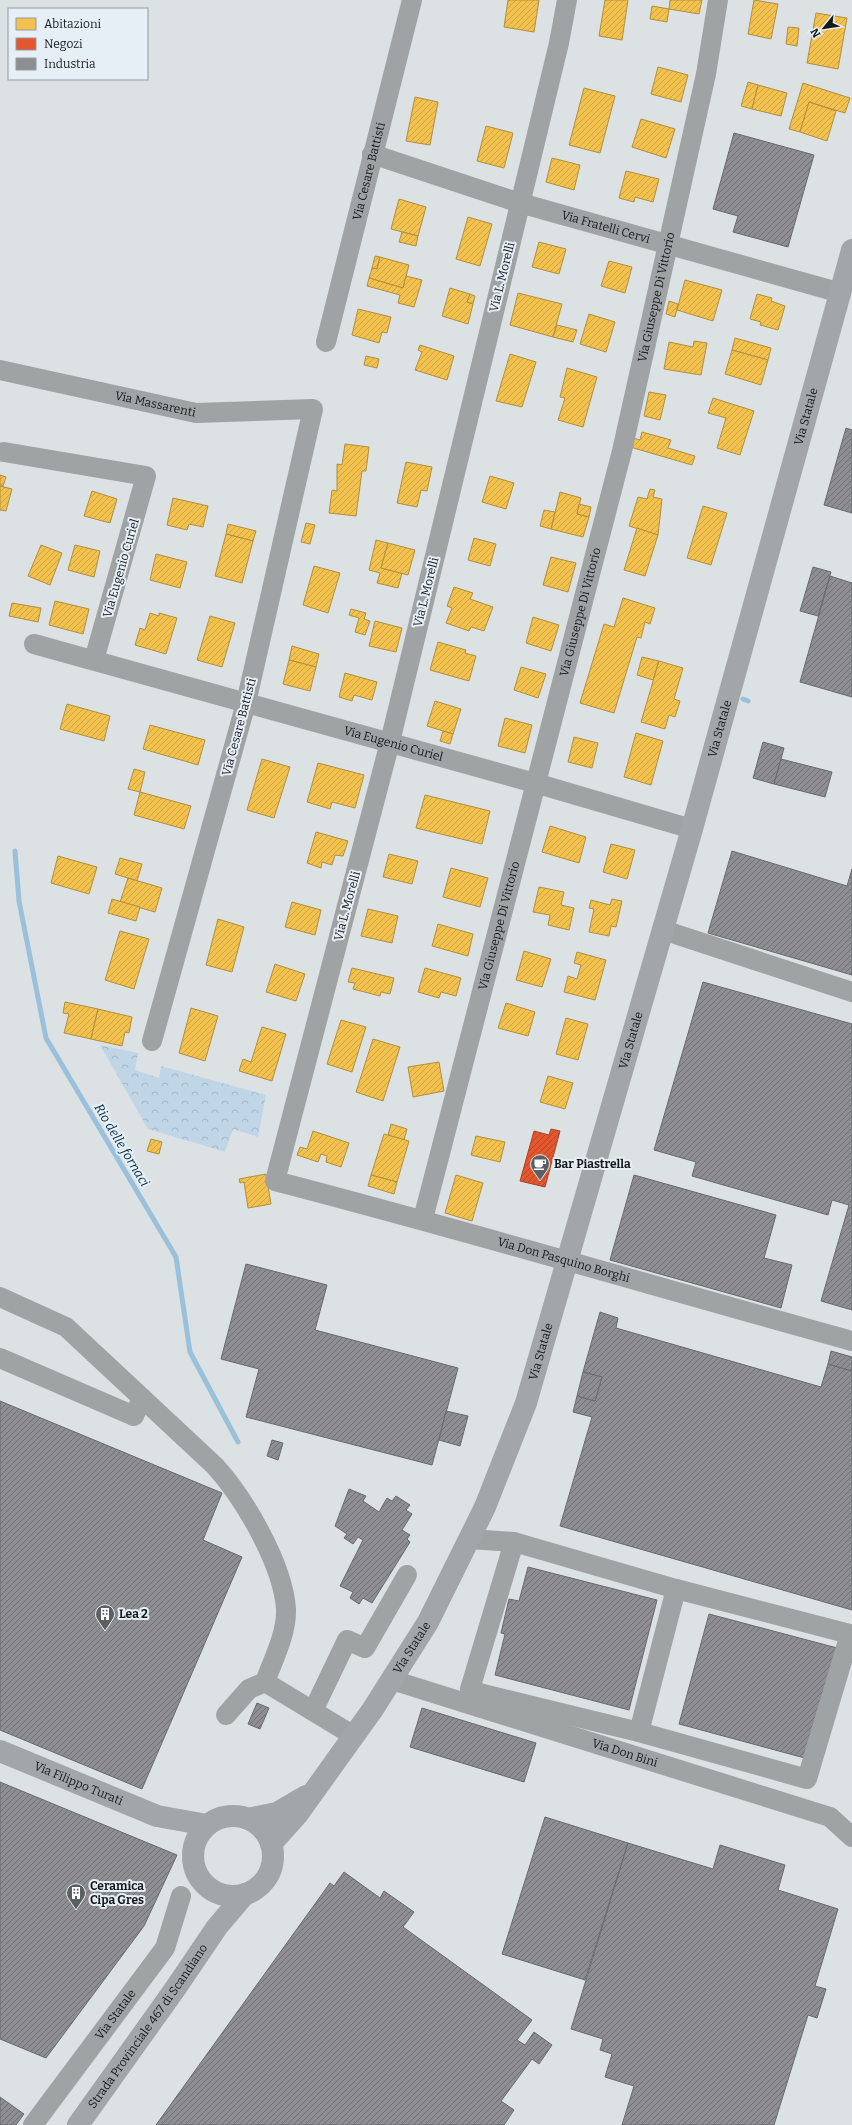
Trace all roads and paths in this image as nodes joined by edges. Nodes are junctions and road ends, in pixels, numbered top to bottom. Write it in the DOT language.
graph roads {
  1 [pos="412,0"];
  2 [pos="567,0"];
  3 [pos="718,0"];
  4 [pos="372,154"];
  5 [pos="520,203"];
  6 [pos="667,246"];
  7 [pos="852,250"];
  8 [pos="841,293"];
  9 [pos="326,342"];
  10 [pos="0,370"];
  11 [pos="313,409"];
  12 [pos="4,452"];
  13 [pos="34,644"];
  14 [pos="94,660"];
  15 [pos="246,703"];
  16 [pos="390,742"];
  17 [pos="536,782"];
  18 [pos="692,829"];
  19 [pos="662,930"];
  20 [pos="852,992"];
  21 [pos="152,1041"];
  22 [pos="275,1181"];
  23 [pos="423,1219"];
  24 [pos="567,1262"];
  25 [pos="0,1297"];
  26 [pos="852,1341"];
  27 [pos="0,1358"];
  28 [pos="142,1398"];
  29 [pos="469,1539"];
  30 [pos="514,1542"];
  31 [pos="407,1575"];
  32 [pos="676,1589"];
  33 [pos="392,1680"];
  34 [pos="265,1682"];
  35 [pos="480,1700"];
  36 [pos="313,1711"];
  37 [pos="226,1716"];
  38 [pos="639,1732"];
  39 [pos="354,1736"];
  40 [pos="0,1751"];
  41 [pos="315,1790"];
  42 [pos="157,1816"];
  43 [pos="248,1819"];
  44 [pos="207,1825"];
  45 [pos="852,1837"];
  46 [pos="271,1844"];
  47 [pos="193,1850"];
  48 [pos="211,1889"];
  49 [pos="245,1894"];
  50 [pos="181,1896"];
  51 [pos="217,1927"];
  52 [pos="33,2125"];
  53 [pos="78,2125"];
  1 -- 4 [label="street, Via Cesare Battisti"];
  2 -- 5 [label="street, Via L. Morelli"];
  3 -- 6 [label="street, Via Giuseppe Di Vittorio"];
  4 -- 5 [label="street, Via Fratelli Cervi"];
  4 -- 9 [label="street, Via Cesare Battisti"];
  5 -- 6 [label="street, Via Fratelli Cervi"];
  5 -- 16 [label="street, Via L. Morelli"];
  6 -- 8 [label="street, Via Fratelli Cervi"];
  6 -- 17 [label="street, Via Giuseppe Di Vittorio"];
  7 -- 8 [label="main road, Via Statale"];
  8 -- 18 [label="main road, Via Statale"];
  10 -- 11 [label="street, Via Massarenti"];
  11 -- 15 [label="street, Via Cesare Battisti"];
  12 -- 14 [label="street, Via Eugenio Curiel"];
  13 -- 14 [label="street, Via Eugenio Curiel"];
  14 -- 15 [label="street, Via Eugenio Curiel"];
  15 -- 16 [label="street, Via Eugenio Curiel"];
  15 -- 21 [label="street, Via Cesare Battisti"];
  16 -- 17 [label="street, Via Eugenio Curiel"];
  16 -- 22 [label="street, Via L. Morelli"];
  17 -- 18 [label="street, Via Eugenio Curiel"];
  17 -- 23 [label="street, Via Giuseppe Di Vittorio"];
  18 -- 19 [label="main road, Via Statale"];
  19 -- 20 [label="street"];
  19 -- 24 [label="main road, Via Statale"];
  22 -- 23 [label="street, Via Don Pasquino Borghi"];
  23 -- 24 [label="street, Via Don Pasquino Borghi"];
  24 -- 26 [label="street, Via Don Pasquino Borghi"];
  24 -- 29 [label="main road, Via Statale"];
  25 -- 28 [label="street"];
  27 -- 28 [label="street"];
  28 -- 34 [label="street"];
  29 -- 30 [label="street"];
  29 -- 33 [label="main road, Via Statale"];
  30 -- 32 [label="street"];
  30 -- 35 [label="street"];
  31 -- 36 [label="street"];
  32 -- 38 [label="street"];
  32 -- 38 [label="street"];
  33 -- 35 [label="street, Via Don Bini"];
  33 -- 39 [label="main road, Via Statale"];
  34 -- 36 [label="street"];
  34 -- 37 [label="street"];
  35 -- 38 [label="street"];
  35 -- 45 [label="street, Via Don Bini"];
  36 -- 39 [label="street"];
  39 -- 41 [label="main road, Via Statale"];
  40 -- 42 [label="main road, Via Filippo Turati"];
  41 -- 43 [label="main road, Via Statale"];
  41 -- 46 [label="main road, Via Statale"];
  42 -- 44 [label="main road, Via Filippo Turati"];
  42 -- 47 [label="main road, Via Filippo Turati"];
  43 -- 44 [label="main road, Via Statale"];
  43 -- 46 [label="main road"];
  44 -- 47 [label="main road"];
  46 -- 49 [label="main road"];
  47 -- 48 [label="main road"];
  48 -- 49 [label="main road"];
  48 -- 51 [label="main road"];
  49 -- 51 [label="main road"];
  50 -- 52 [label="street, Via Statale"];
  51 -- 53 [label="main road, Strada Provinciale 467 di Scandiano"];
}
